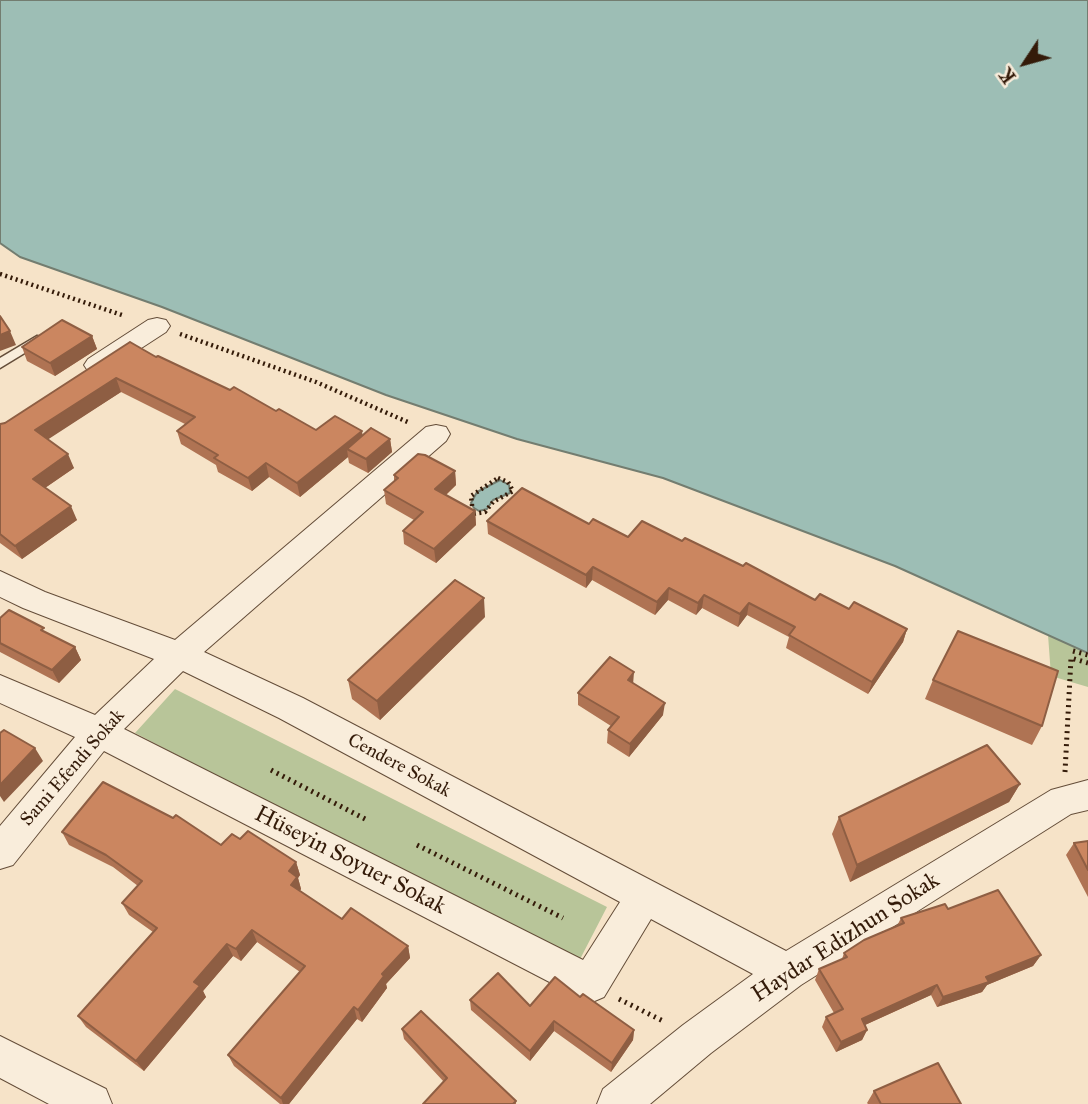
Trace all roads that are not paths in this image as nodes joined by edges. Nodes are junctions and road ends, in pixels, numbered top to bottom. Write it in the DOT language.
graph roads {
  1 [pos="157,326"];
  2 [pos="44,336"];
  3 [pos="0,364"];
  4 [pos="78,377"];
  5 [pos="436,434"];
  6 [pos="0,583"];
  7 [pos="179,655"];
  8 [pos="0,688"];
  9 [pos="99,732"];
  10 [pos="1075,798"];
  11 [pos="0,853"];
  12 [pos="644,896"];
  13 [pos="787,972"];
  14 [pos="0,1056"];
  15 [pos="659,1087"];
  16 [pos="91,1104"];
  17 [pos="618,1104"];
  1 -- 4 [label="street"];
  2 -- 3 [label="lane"];
  5 -- 7 [label="street, Sami Efendi Sokak"];
  6 -- 7 [label="street, Cendere Sokak"];
  7 -- 9 [label="street, Sami Efendi Sokak"];
  7 -- 12 [label="street, Cendere Sokak"];
  8 -- 9 [label="street, Hüseyin Soyuer Sokak"];
  9 -- 11 [label="street, Sami Efendi Sokak"];
  9 -- 12 [label="street, Hüseyin Soyuer Sokak"];
  10 -- 13 [label="street, Haydar Edizhun Sokak"];
  12 -- 13 [label="street, Cendere Sokak"];
  13 -- 15 [label="street, Haydar Edizhun Sokak"];
  14 -- 16 [label="street"];
  15 -- 17 [label="street, Haydar Edizhun Sokak"];
}
